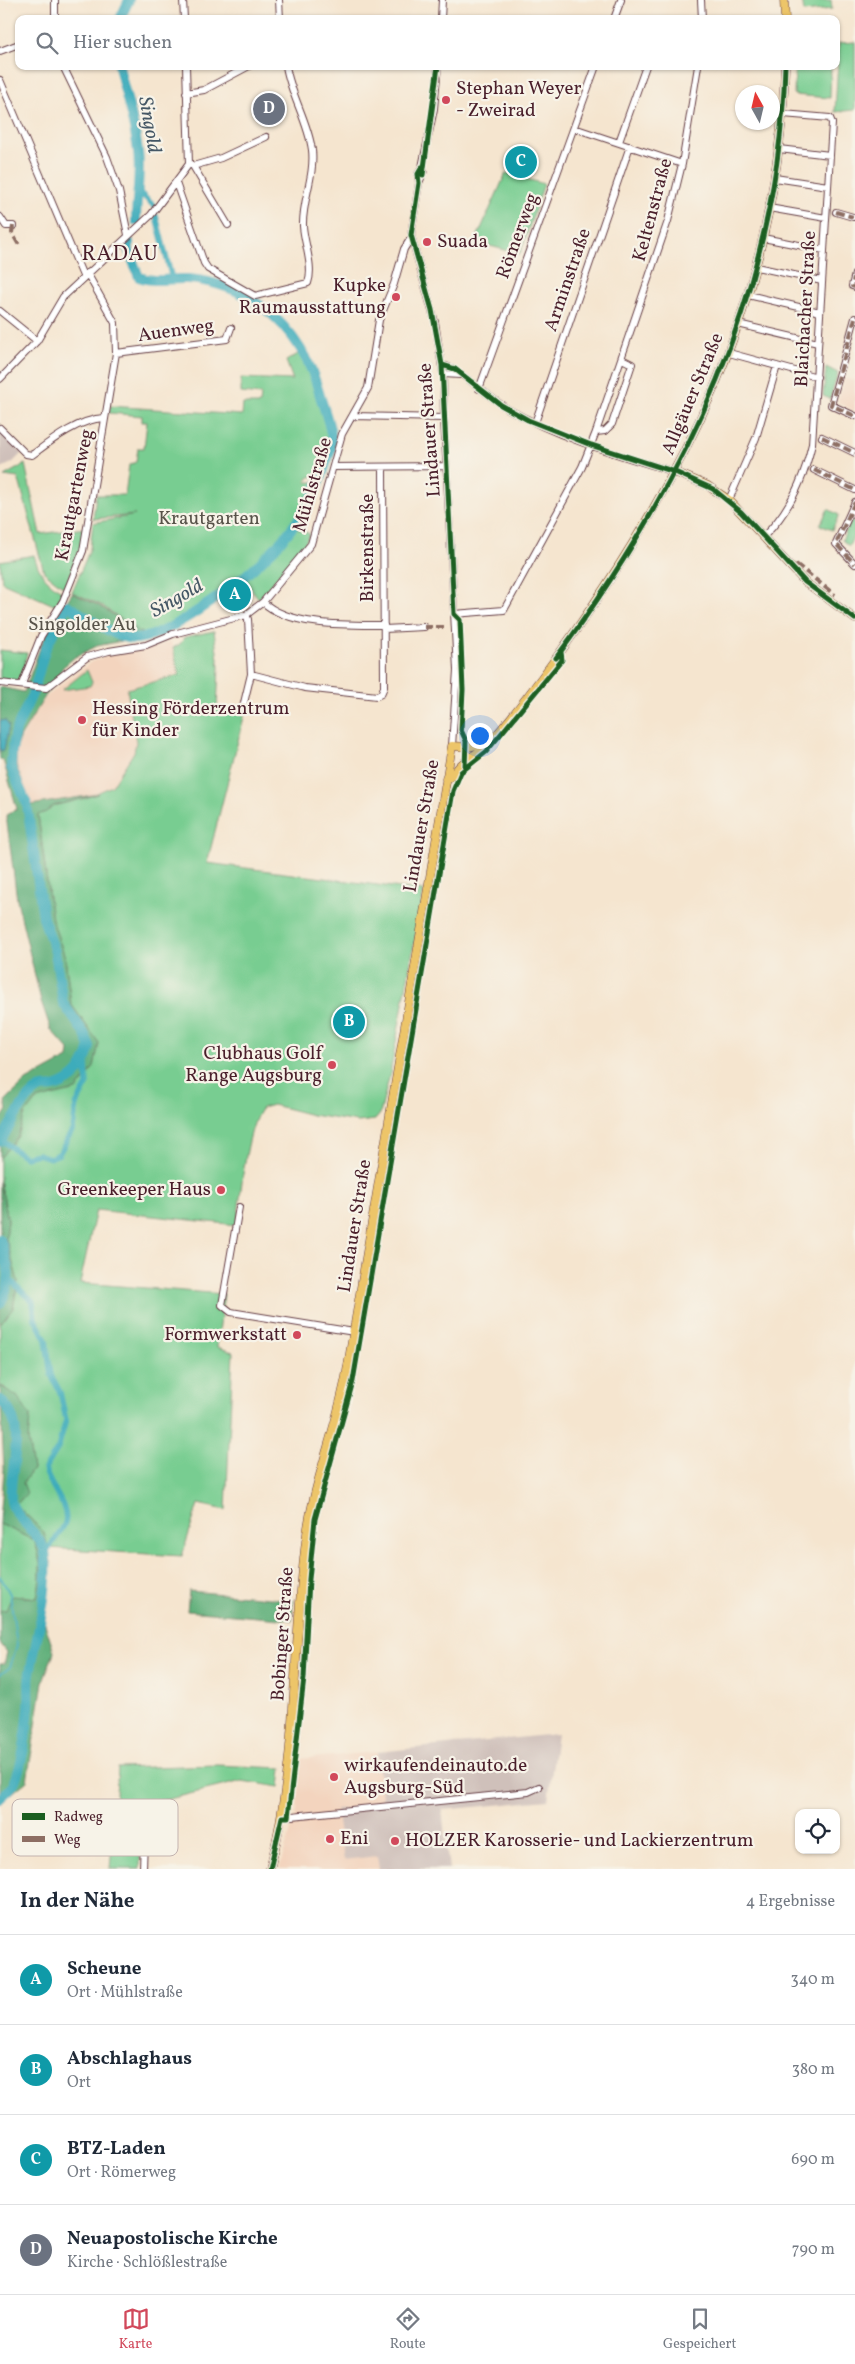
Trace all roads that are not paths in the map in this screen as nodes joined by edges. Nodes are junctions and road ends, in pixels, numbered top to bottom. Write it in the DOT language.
graph roads {
  1 [pos="55,0"];
  2 [pos="183,0"];
  3 [pos="278,0"];
  4 [pos="442,0"];
  5 [pos="621,0"];
  6 [pos="702,0"];
  7 [pos="784,0"];
  8 [pos="55,15"];
  9 [pos="184,15"];
  10 [pos="280,15"];
  11 [pos="441,15"];
  12 [pos="615,15"];
  13 [pos="702,15"];
  14 [pos="785,15"];
  15 [pos="15,45"];
  16 [pos="0,51"];
  17 [pos="65,70"];
  18 [pos="186,70"];
  19 [pos="242,70"];
  20 [pos="287,70"];
  21 [pos="438,70"];
  22 [pos="595,70"];
  23 [pos="645,70"];
  24 [pos="695,70"];
  25 [pos="785,70"];
  26 [pos="0,80"];
  27 [pos="186,93"];
  28 [pos="783,114"];
  29 [pos="574,128"];
  30 [pos="266,137"];
  31 [pos="620,142"];
  32 [pos="630,146"];
  33 [pos="779,149"];
  34 [pos="830,155"];
  35 [pos="682,164"];
  36 [pos="191,165"];
  37 [pos="775,178"];
  38 [pos="176,183"];
  39 [pos="828,186"];
  40 [pos="770,208"];
  41 [pos="836,212"];
  42 [pos="854,215"];
  43 [pos="0,217"];
  44 [pos="826,218"];
  45 [pos="228,225"];
  46 [pos="12,226"];
  47 [pos="129,234"];
  48 [pos="411,236"];
  49 [pos="763,238"];
  50 [pos="824,250"];
  51 [pos="756,267"];
  52 [pos="855,274"];
  53 [pos="85,275"];
  54 [pos="822,281"];
  55 [pos="855,287"];
  56 [pos="748,295"];
  57 [pos="0,311"];
  58 [pos="820,312"];
  59 [pos="855,321"];
  60 [pos="738,324"];
  61 [pos="231,328"];
  62 [pos="37,342"];
  63 [pos="818,343"];
  64 [pos="729,352"];
  65 [pos="116,353"];
  66 [pos="622,358"];
  67 [pos="442,365"];
  68 [pos="777,366"];
  69 [pos="443,374"];
  70 [pos="461,375"];
  71 [pos="0,378"];
  72 [pos="816,378"];
  73 [pos="479,389"];
  74 [pos="353,416"];
  75 [pos="855,416"];
  76 [pos="104,418"];
  77 [pos="444,418"];
  78 [pos="535,423"];
  79 [pos="0,428"];
  80 [pos="596,432"];
  81 [pos="822,437"];
  82 [pos="592,445"];
  83 [pos="855,453"];
  84 [pos="446,466"];
  85 [pos="334,467"];
  86 [pos="383,467"];
  87 [pos="814,470"];
  88 [pos="675,472"];
  89 [pos="855,490"];
  90 [pos="728,500"];
  91 [pos="855,502"];
  92 [pos="764,536"];
  93 [pos="855,564"];
  94 [pos="263,602"];
  95 [pos="454,614"];
  96 [pos="246,615"];
  97 [pos="855,618"];
  98 [pos="384,627"];
  99 [pos="424,627"];
  100 [pos="251,674"];
  101 [pos="0,683"];
  102 [pos="22,684"];
  103 [pos="242,707"];
  104 [pos="491,741"];
  105 [pos="452,746"];
  106 [pos="446,779"];
  107 [pos="239,1207"];
  108 [pos="354,1332"];
  109 [pos="341,1404"];
  110 [pos="539,1787"];
  111 [pos="282,1817"];
  112 [pos="143,1856"];
  113 [pos="143,1869"];
  114 [pos="270,1869"];
  1 -- 8 [label="street"];
  2 -- 9 [label="street"];
  3 -- 10 [label="street"];
  4 -- 11 [label="street"];
  5 -- 12 [label="street"];
  6 -- 13 [label="street"];
  7 -- 14 [label="main road"];
  15 -- 16 [label="street"];
  17 -- 47 [label="street"];
  18 -- 27 [label="street"];
  19 -- 27 [label="street"];
  20 -- 38 [label="street"];
  21 -- 48 [label="street"];
  22 -- 29 [label="street, Römerweg"];
  23 -- 31 [label="street"];
  24 -- 35 [label="street, Keltenstraße"];
  25 -- 28 [label="main road, Allgäuer Straße"];
  26 -- 53 [label="street, Krautgartenweg"];
  27 -- 36 [label="street"];
  28 -- 33 [label="main road, Allgäuer Straße"];
  28 -- 34 [label="street, Blaichacher Straße"];
  29 -- 31 [label="street"];
  29 -- 73 [label="street, Römerweg"];
  30 -- 36 [label="street"];
  31 -- 32 [label="street"];
  32 -- 35 [label="street"];
  32 -- 78 [label="street, Arminstraße"];
  33 -- 34 [label="street"];
  33 -- 37 [label="main road, Allgäuer Straße"];
  34 -- 39 [label="street, Blaichacher Straße"];
  35 -- 66 [label="street, Keltenstraße"];
  36 -- 38 [label="street"];
  36 -- 45 [label="street"];
  37 -- 39 [label="street"];
  37 -- 40 [label="main road, Allgäuer Straße"];
  38 -- 47 [label="street"];
  39 -- 44 [label="street, Blaichacher Straße"];
  40 -- 44 [label="street"];
  40 -- 49 [label="main road, Allgäuer Straße"];
  41 -- 42 [label="street"];
  43 -- 46 [label="street"];
  44 -- 50 [label="street, Blaichacher Straße"];
  47 -- 53 [label="street"];
  48 -- 67 [label="street, Lindauer Straße"];
  48 -- 74 [label="street, Mühlstraße"];
  49 -- 50 [label="street"];
  49 -- 51 [label="main road, Allgäuer Straße"];
  50 -- 54 [label="street, Blaichacher Straße"];
  51 -- 54 [label="street"];
  51 -- 56 [label="main road, Allgäuer Straße"];
  52 -- 55 [label="street"];
  53 -- 62 [label="street"];
  53 -- 65 [label="street, Krautgartenweg"];
  54 -- 58 [label="street, Blaichacher Straße"];
  56 -- 58 [label="street"];
  56 -- 60 [label="main road, Allgäuer Straße"];
  57 -- 62 [label="street"];
  58 -- 63 [label="street, Blaichacher Straße"];
  59 -- 75 [label="street"];
  60 -- 63 [label="street"];
  60 -- 64 [label="main road, Allgäuer Straße"];
  61 -- 65 [label="street, Auenweg"];
  62 -- 71 [label="street"];
  63 -- 72 [label="street, Blaichacher Straße"];
  64 -- 68 [label="street"];
  64 -- 88 [label="main road, Allgäuer Straße"];
  65 -- 76 [label="street, Krautgartenweg"];
  66 -- 80 [label="street, Keltenstraße"];
  66 -- 80 [label="street"];
  67 -- 69 [label="street, Lindauer Straße"];
  67 -- 70 [label="street"];
  68 -- 72 [label="street"];
  68 -- 90 [label="street"];
  69 -- 70 [label="street"];
  69 -- 77 [label="street, Lindauer Straße"];
  70 -- 73 [label="street"];
  72 -- 92 [label="street, Blaichacher Straße"];
  73 -- 78 [label="street"];
  74 -- 77 [label="street"];
  74 -- 85 [label="street, Mühlstraße"];
  76 -- 79 [label="street, Krautgartenweg"];
  76 -- 102 [label="street, Krautgartenweg"];
  77 -- 84 [label="street, Lindauer Straße"];
  78 -- 82 [label="street"];
  80 -- 82 [label="street, Keltenstraße"];
  81 -- 83 [label="street"];
  82 -- 88 [label="street"];
  82 -- 95 [label="street, Keltenstraße"];
  84 -- 86 [label="street"];
  84 -- 95 [label="street, Lindauer Straße"];
  85 -- 86 [label="street"];
  85 -- 94 [label="street, Mühlstraße"];
  86 -- 98 [label="street, Birkenstraße"];
  87 -- 89 [label="street"];
  88 -- 90 [label="main road"];
  88 -- 104 [label="main road, Allgäuer Straße"];
  90 -- 92 [label="main road"];
  91 -- 93 [label="street"];
  92 -- 97 [label="main road"];
  94 -- 96 [label="street, Mühlstraße"];
  94 -- 98 [label="street"];
  95 -- 105 [label="street, Lindauer Straße"];
  96 -- 100 [label="street"];
  96 -- 102 [label="street, Mühlstraße"];
  98 -- 99 [label="street, Birkenstraße"];
  98 -- 100 [label="street, Birkenstraße"];
  100 -- 103 [label="street"];
  101 -- 102 [label="street, Mühlstraße"];
  104 -- 105 [label="main road"];
  104 -- 106 [label="main road, Allgäuer Straße"];
  105 -- 106 [label="main road, Lindauer Straße"];
  106 -- 108 [label="main road, Lindauer Straße"];
  107 -- 108 [label="street"];
  108 -- 109 [label="main road, Lindauer Straße"];
  109 -- 111 [label="main road, Bobinger Straße"];
  110 -- 111 [label="street"];
  111 -- 114 [label="main road, Bobinger Straße"];
  112 -- 113 [label="street"];
}
